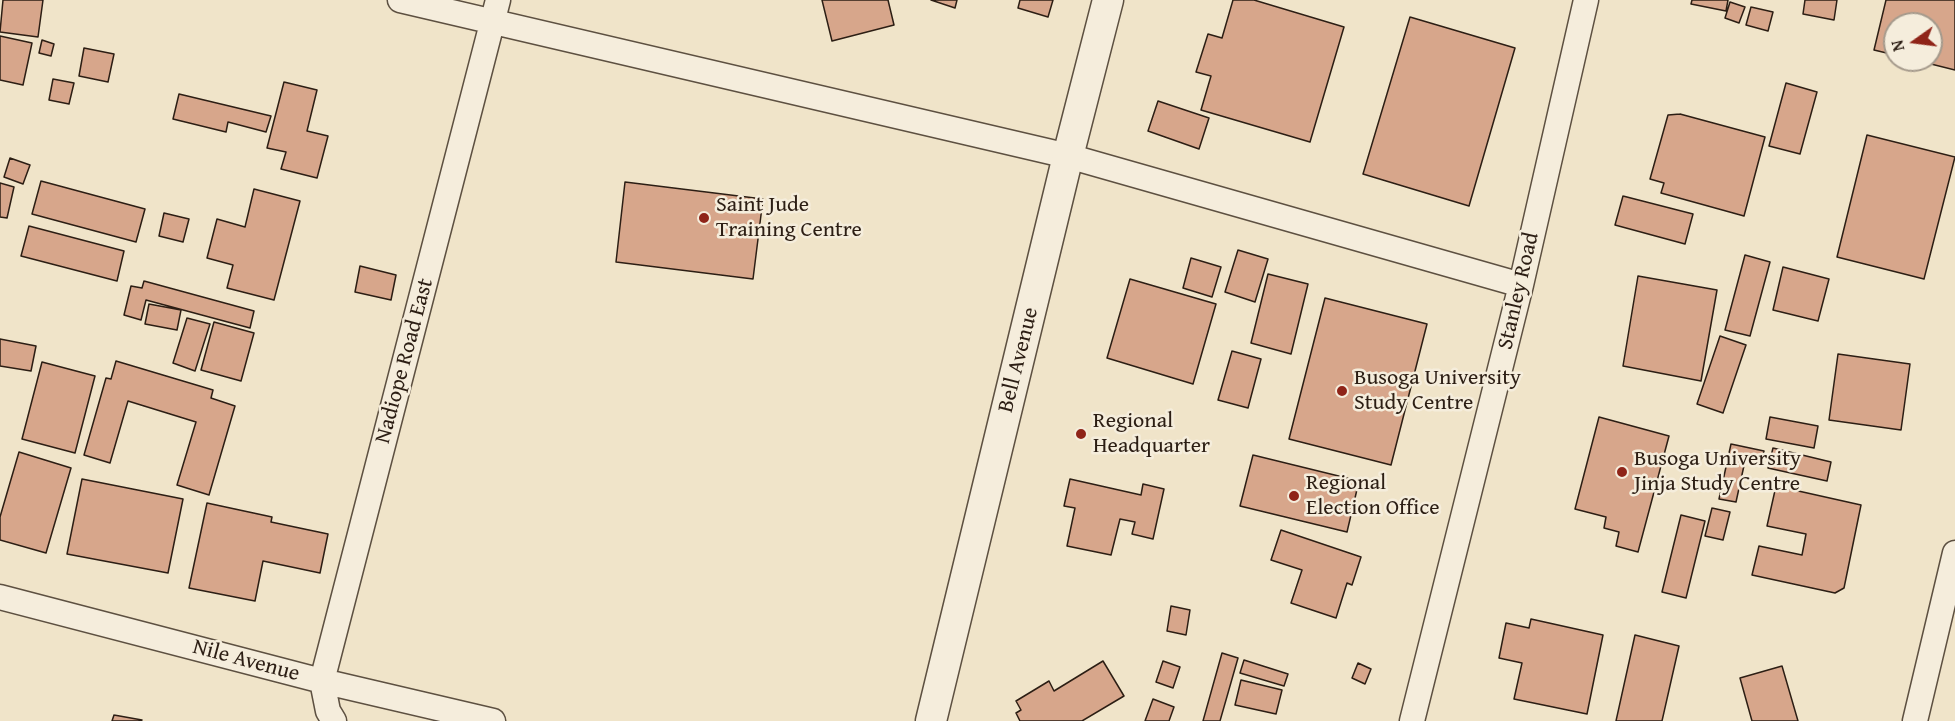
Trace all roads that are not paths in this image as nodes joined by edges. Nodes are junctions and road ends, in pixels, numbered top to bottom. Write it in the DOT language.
graph roads {
  1 [pos="400,0"];
  2 [pos="1108,0"];
  3 [pos="1586,0"];
  4 [pos="495,11"];
  5 [pos="1068,156"];
  6 [pos="1521,285"];
  7 [pos="1955,553"];
  8 [pos="0,597"];
  9 [pos="322,681"];
  10 [pos="334,721"];
  11 [pos="493,721"];
  12 [pos="931,721"];
  13 [pos="1412,721"];
  14 [pos="1915,721"];
  1 -- 4 [label="street"];
  2 -- 5 [label="street, Bell Avenue"];
  3 -- 6 [label="street, Stanley Road"];
  4 -- 5 [label="street"];
  4 -- 9 [label="street, Nadiope Road East"];
  5 -- 6 [label="street"];
  5 -- 12 [label="street, Bell Avenue"];
  6 -- 13 [label="street, Stanley Road"];
  7 -- 14 [label="street"];
  8 -- 9 [label="street, Nile Avenue"];
  9 -- 10 [label="street, Nadiope Road East"];
  9 -- 11 [label="street, Nile Avenue"];
}
